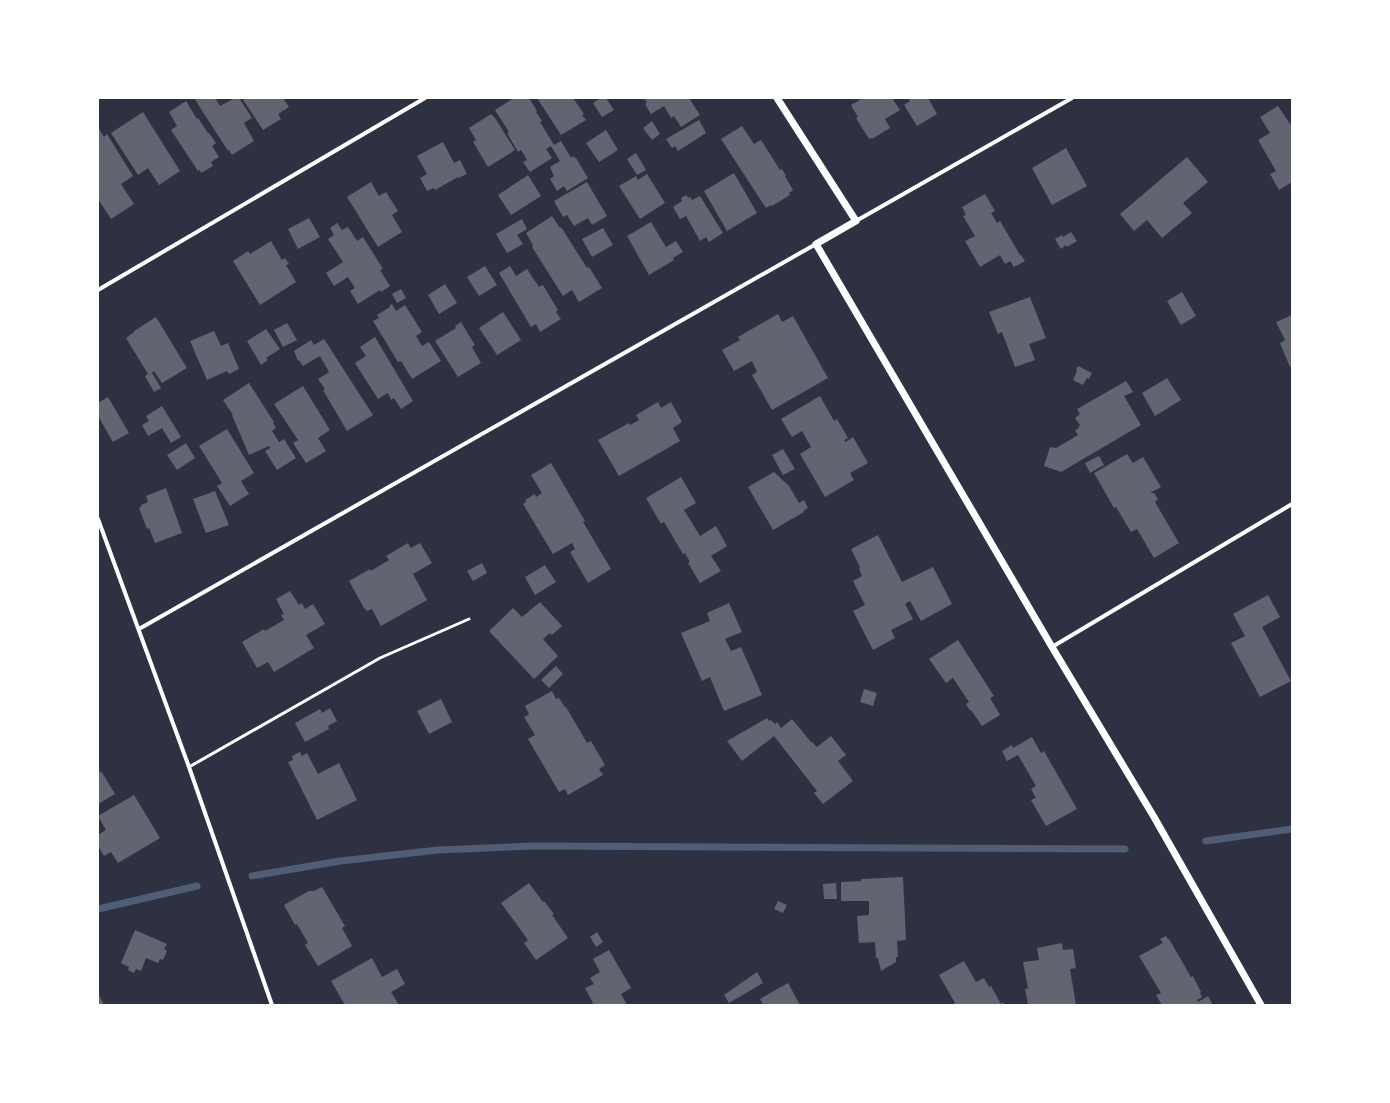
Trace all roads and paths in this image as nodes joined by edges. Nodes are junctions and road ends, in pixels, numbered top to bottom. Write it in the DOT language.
graph roads {
  1 [pos="425,98"];
  2 [pos="777,98"];
  3 [pos="1072,98"];
  4 [pos="856,221"];
  5 [pos="816,244"];
  6 [pos="98,290"];
  7 [pos="1292,504"];
  8 [pos="98,519"];
  9 [pos="469,619"];
  10 [pos="139,629"];
  11 [pos="1052,646"];
  12 [pos="188,767"];
  13 [pos="272,1005"];
  14 [pos="1261,1005"];
  1 -- 6 [label="street"];
  2 -- 4 [label="street"];
  3 -- 4 [label="street"];
  4 -- 5 [label="street"];
  5 -- 10 [label="street"];
  5 -- 11 [label="street"];
  7 -- 11 [label="street"];
  8 -- 10 [label="street"];
  9 -- 12 [label="lane"];
  10 -- 12 [label="street"];
  11 -- 14 [label="street"];
  12 -- 13 [label="street"];
}
